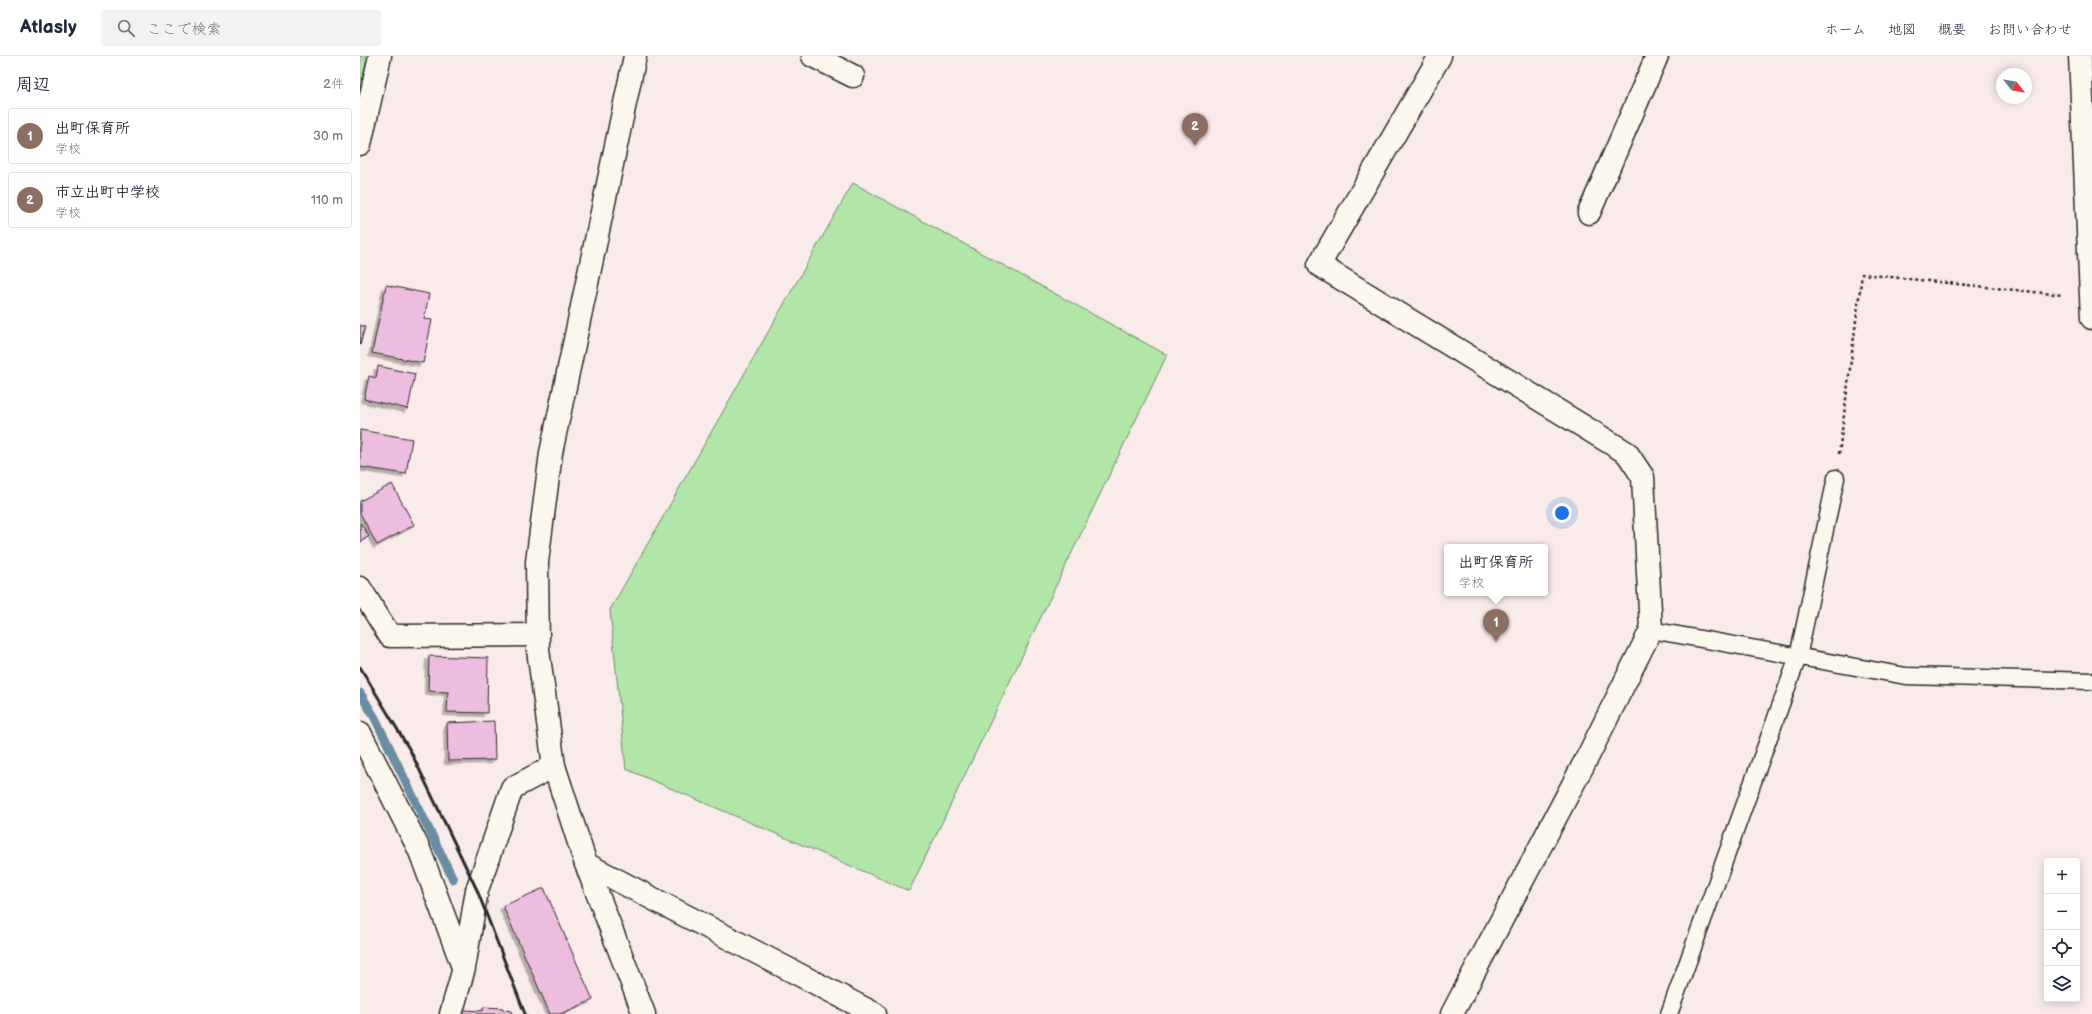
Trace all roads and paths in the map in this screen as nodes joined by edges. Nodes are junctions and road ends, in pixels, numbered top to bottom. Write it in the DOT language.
graph roads {
  1 [pos="380,56"];
  2 [pos="634,56"];
  3 [pos="813,56"];
  4 [pos="1440,56"];
  5 [pos="1657,56"];
  6 [pos="2080,56"];
  7 [pos="853,76"];
  8 [pos="361,138"];
  9 [pos="1589,213"];
  10 [pos="2092,308"];
  11 [pos="1836,478"];
  12 [pos="360,588"];
  13 [pos="1651,630"];
  14 [pos="538,635"];
  15 [pos="1798,657"];
  16 [pos="2092,681"];
  17 [pos="360,733"];
  18 [pos="554,766"];
  19 [pos="586,864"];
  20 [pos="464,968"];
  21 [pos="451,1014"];
  22 [pos="644,1014"];
  23 [pos="875,1014"];
  24 [pos="1452,1014"];
  25 [pos="1669,1014"];
  1 -- 8 [label="street"];
  2 -- 14 [label="street"];
  3 -- 7 [label="street"];
  4 -- 13 [label="street"];
  5 -- 9 [label="street"];
  6 -- 10 [label="street"];
  10 -- 11 [label="path"];
  11 -- 15 [label="lane"];
  12 -- 14 [label="street"];
  13 -- 15 [label="lane"];
  13 -- 24 [label="street"];
  14 -- 18 [label="street"];
  15 -- 16 [label="lane"];
  15 -- 25 [label="lane"];
  17 -- 20 [label="street"];
  18 -- 19 [label="street"];
  18 -- 20 [label="street"];
  19 -- 22 [label="street"];
  19 -- 23 [label="street"];
  20 -- 21 [label="street"];
}
